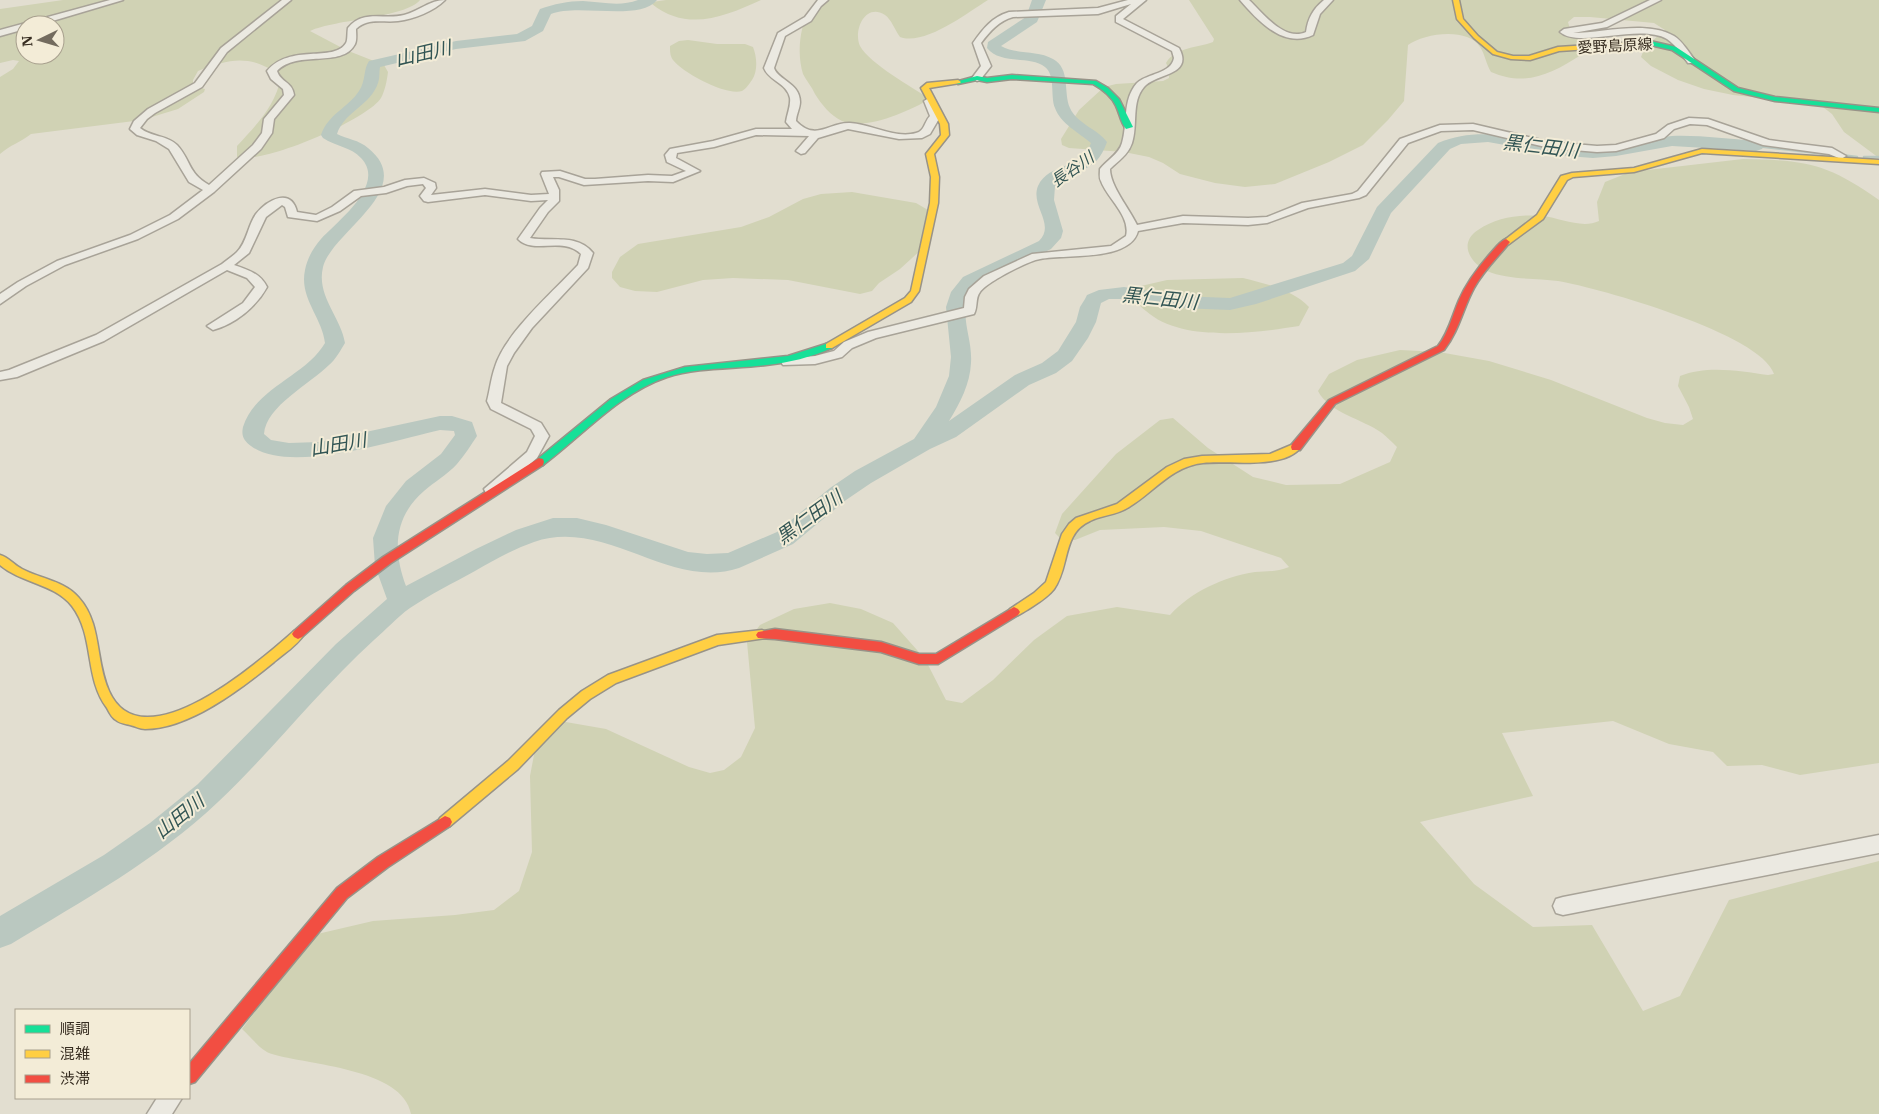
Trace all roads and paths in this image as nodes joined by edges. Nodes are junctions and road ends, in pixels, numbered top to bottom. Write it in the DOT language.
graph roads {
  1 [pos="119,0"];
  2 [pos="287,0"];
  3 [pos="441,0"];
  4 [pos="824,0"];
  5 [pos="1135,0"];
  6 [pos="1142,0"];
  7 [pos="1244,0"];
  8 [pos="1330,0"];
  9 [pos="1456,0"];
  10 [pos="1657,0"];
  11 [pos="65,15"];
  12 [pos="15,29"];
  13 [pos="0,33"];
  14 [pos="1691,61"];
  15 [pos="977,78"];
  16 [pos="927,91"];
  17 [pos="1879,110"];
  18 [pos="935,117"];
  19 [pos="1129,127"];
  20 [pos="813,134"];
  21 [pos="945,135"];
  22 [pos="801,152"];
  23 [pos="1841,157"];
  24 [pos="1879,162"];
  25 [pos="210,190"];
  26 [pos="554,197"];
  27 [pos="1134,229"];
  28 [pos="226,266"];
  29 [pos="0,300"];
  30 [pos="213,326"];
  31 [pos="783,360"];
  32 [pos="0,376"];
  33 [pos="490,496"];
  34 [pos="0,559"];
  35 [pos="1879,844"];
  36 [pos="1563,906"];
  37 [pos="190,1075"];
  38 [pos="170,1099"];
  39 [pos="158,1114"];
  1 -- 11 [label="street"];
  2 -- 25 [label="street"];
  3 -- 25 [label="street"];
  4 -- 20 [label="street"];
  5 -- 15 [label="street"];
  6 -- 19 [label="street"];
  7 -- 8 [label="street"];
  9 -- 14 [label="street, 愛野島原線"];
  10 -- 14 [label="street"];
  12 -- 13 [label="street"];
  14 -- 17 [label="street, 愛野島原線"];
  15 -- 16 [label="street"];
  15 -- 19 [label="street"];
  16 -- 18 [label="street"];
  16 -- 21 [label="street"];
  18 -- 20 [label="street"];
  18 -- 21 [label="street"];
  19 -- 27 [label="street"];
  20 -- 22 [label="street"];
  20 -- 26 [label="street"];
  21 -- 31 [label="street"];
  23 -- 24 [label="street"];
  23 -- 27 [label="street"];
  23 -- 37 [label="street"];
  25 -- 29 [label="street"];
  26 -- 28 [label="street"];
  26 -- 33 [label="street"];
  27 -- 31 [label="street"];
  28 -- 30 [label="street"];
  28 -- 32 [label="street"];
  31 -- 33 [label="street"];
  33 -- 34 [label="street"];
  35 -- 36 [label="street"];
  38 -- 39 [label="street"];
}
